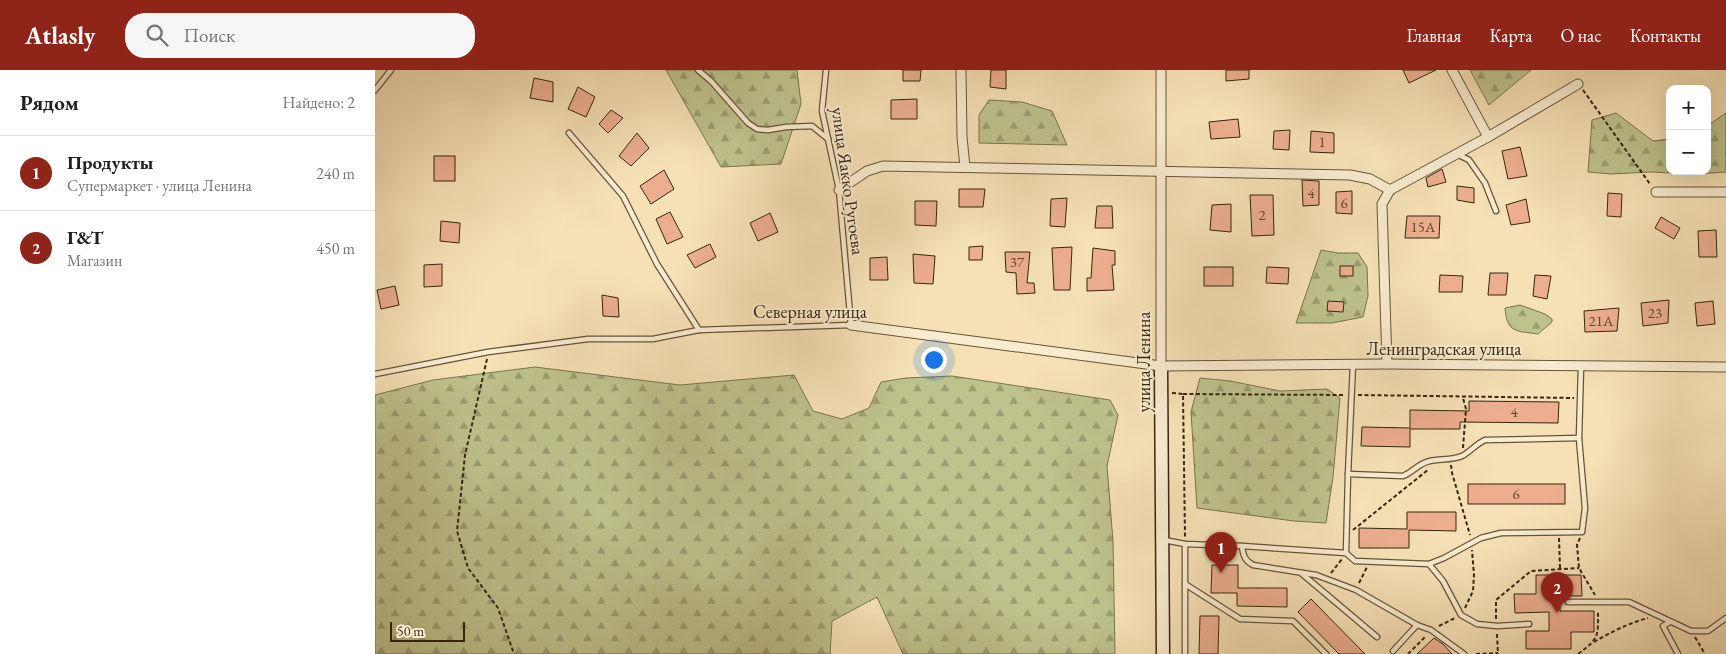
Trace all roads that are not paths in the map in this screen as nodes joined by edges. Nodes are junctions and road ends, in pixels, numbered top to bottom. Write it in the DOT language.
graph roads {
  1 [pos="391,70"];
  2 [pos="698,70"];
  3 [pos="826,70"];
  4 [pos="961,70"];
  5 [pos="1161,70"];
  6 [pos="1452,70"];
  7 [pos="1578,84"];
  8 [pos="375,90"];
  9 [pos="569,133"];
  10 [pos="1488,137"];
  11 [pos="828,138"];
  12 [pos="1457,154"];
  13 [pos="965,168"];
  14 [pos="1161,171"];
  15 [pos="839,190"];
  16 [pos="1390,190"];
  17 [pos="1656,192"];
  18 [pos="1726,192"];
  19 [pos="1496,211"];
  20 [pos="851,325"];
  21 [pos="699,330"];
  22 [pos="1353,364"];
  23 [pos="1387,364"];
  24 [pos="1161,366"];
  25 [pos="1581,366"];
  26 [pos="1726,367"];
  27 [pos="375,374"];
  28 [pos="1579,438"];
  29 [pos="1348,474"];
  30 [pos="1163,540"];
  31 [pos="1185,544"];
  32 [pos="1242,546"];
  33 [pos="1346,554"];
  34 [pos="1429,564"];
  35 [pos="1300,573"];
  36 [pos="1185,584"];
  37 [pos="1568,602"];
  38 [pos="1726,618"];
  39 [pos="1670,622"];
  40 [pos="1529,624"];
  41 [pos="1417,625"];
  42 [pos="1377,637"];
  43 [pos="1393,650"];
  44 [pos="1163,654"];
  45 [pos="1185,654"];
  46 [pos="1326,654"];
  47 [pos="1464,654"];
  48 [pos="1678,654"];
  1 -- 8 [label="lane"];
  2 -- 11 [label="lane"];
  3 -- 11 [label="lane, улица Яакко Ругоева"];
  4 -- 13 [label="street"];
  5 -- 14 [label="street, улица Ленина"];
  6 -- 10 [label="street"];
  7 -- 10 [label="street"];
  9 -- 21 [label="lane"];
  10 -- 12 [label="street"];
  11 -- 15 [label="lane, улица Яакко Ругоева"];
  12 -- 16 [label="street"];
  12 -- 19 [label="lane"];
  13 -- 14 [label="street"];
  13 -- 15 [label="street"];
  14 -- 16 [label="street"];
  14 -- 24 [label="street, улица Ленина"];
  15 -- 20 [label="lane, улица Яакко Ругоева"];
  16 -- 23 [label="street"];
  17 -- 18 [label="street"];
  20 -- 21 [label="lane, Северная улица"];
  20 -- 24 [label="street, Северная улица"];
  21 -- 27 [label="lane, Северная улица"];
  22 -- 23 [label="street, Ленинградская улица"];
  22 -- 24 [label="street, Ленинградская улица"];
  22 -- 29 [label="lane"];
  23 -- 25 [label="street, Ленинградская улица"];
  24 -- 30 [label="street, улица Ленина"];
  25 -- 26 [label="street, Ленинградская улица"];
  25 -- 28 [label="lane"];
  28 -- 29 [label="lane"];
  28 -- 34 [label="lane"];
  29 -- 33 [label="lane"];
  30 -- 31 [label="lane"];
  30 -- 44 [label="street, улица Ленина"];
  31 -- 32 [label="lane"];
  31 -- 36 [label="lane"];
  32 -- 33 [label="lane"];
  32 -- 35 [label="lane"];
  33 -- 34 [label="lane"];
  34 -- 40 [label="lane"];
  35 -- 41 [label="lane"];
  35 -- 42 [label="lane"];
  36 -- 45 [label="lane"];
  36 -- 46 [label="lane"];
  37 -- 39 [label="lane"];
  38 -- 39 [label="lane"];
  39 -- 48 [label="lane"];
  41 -- 43 [label="lane"];
  41 -- 47 [label="lane"];
}
